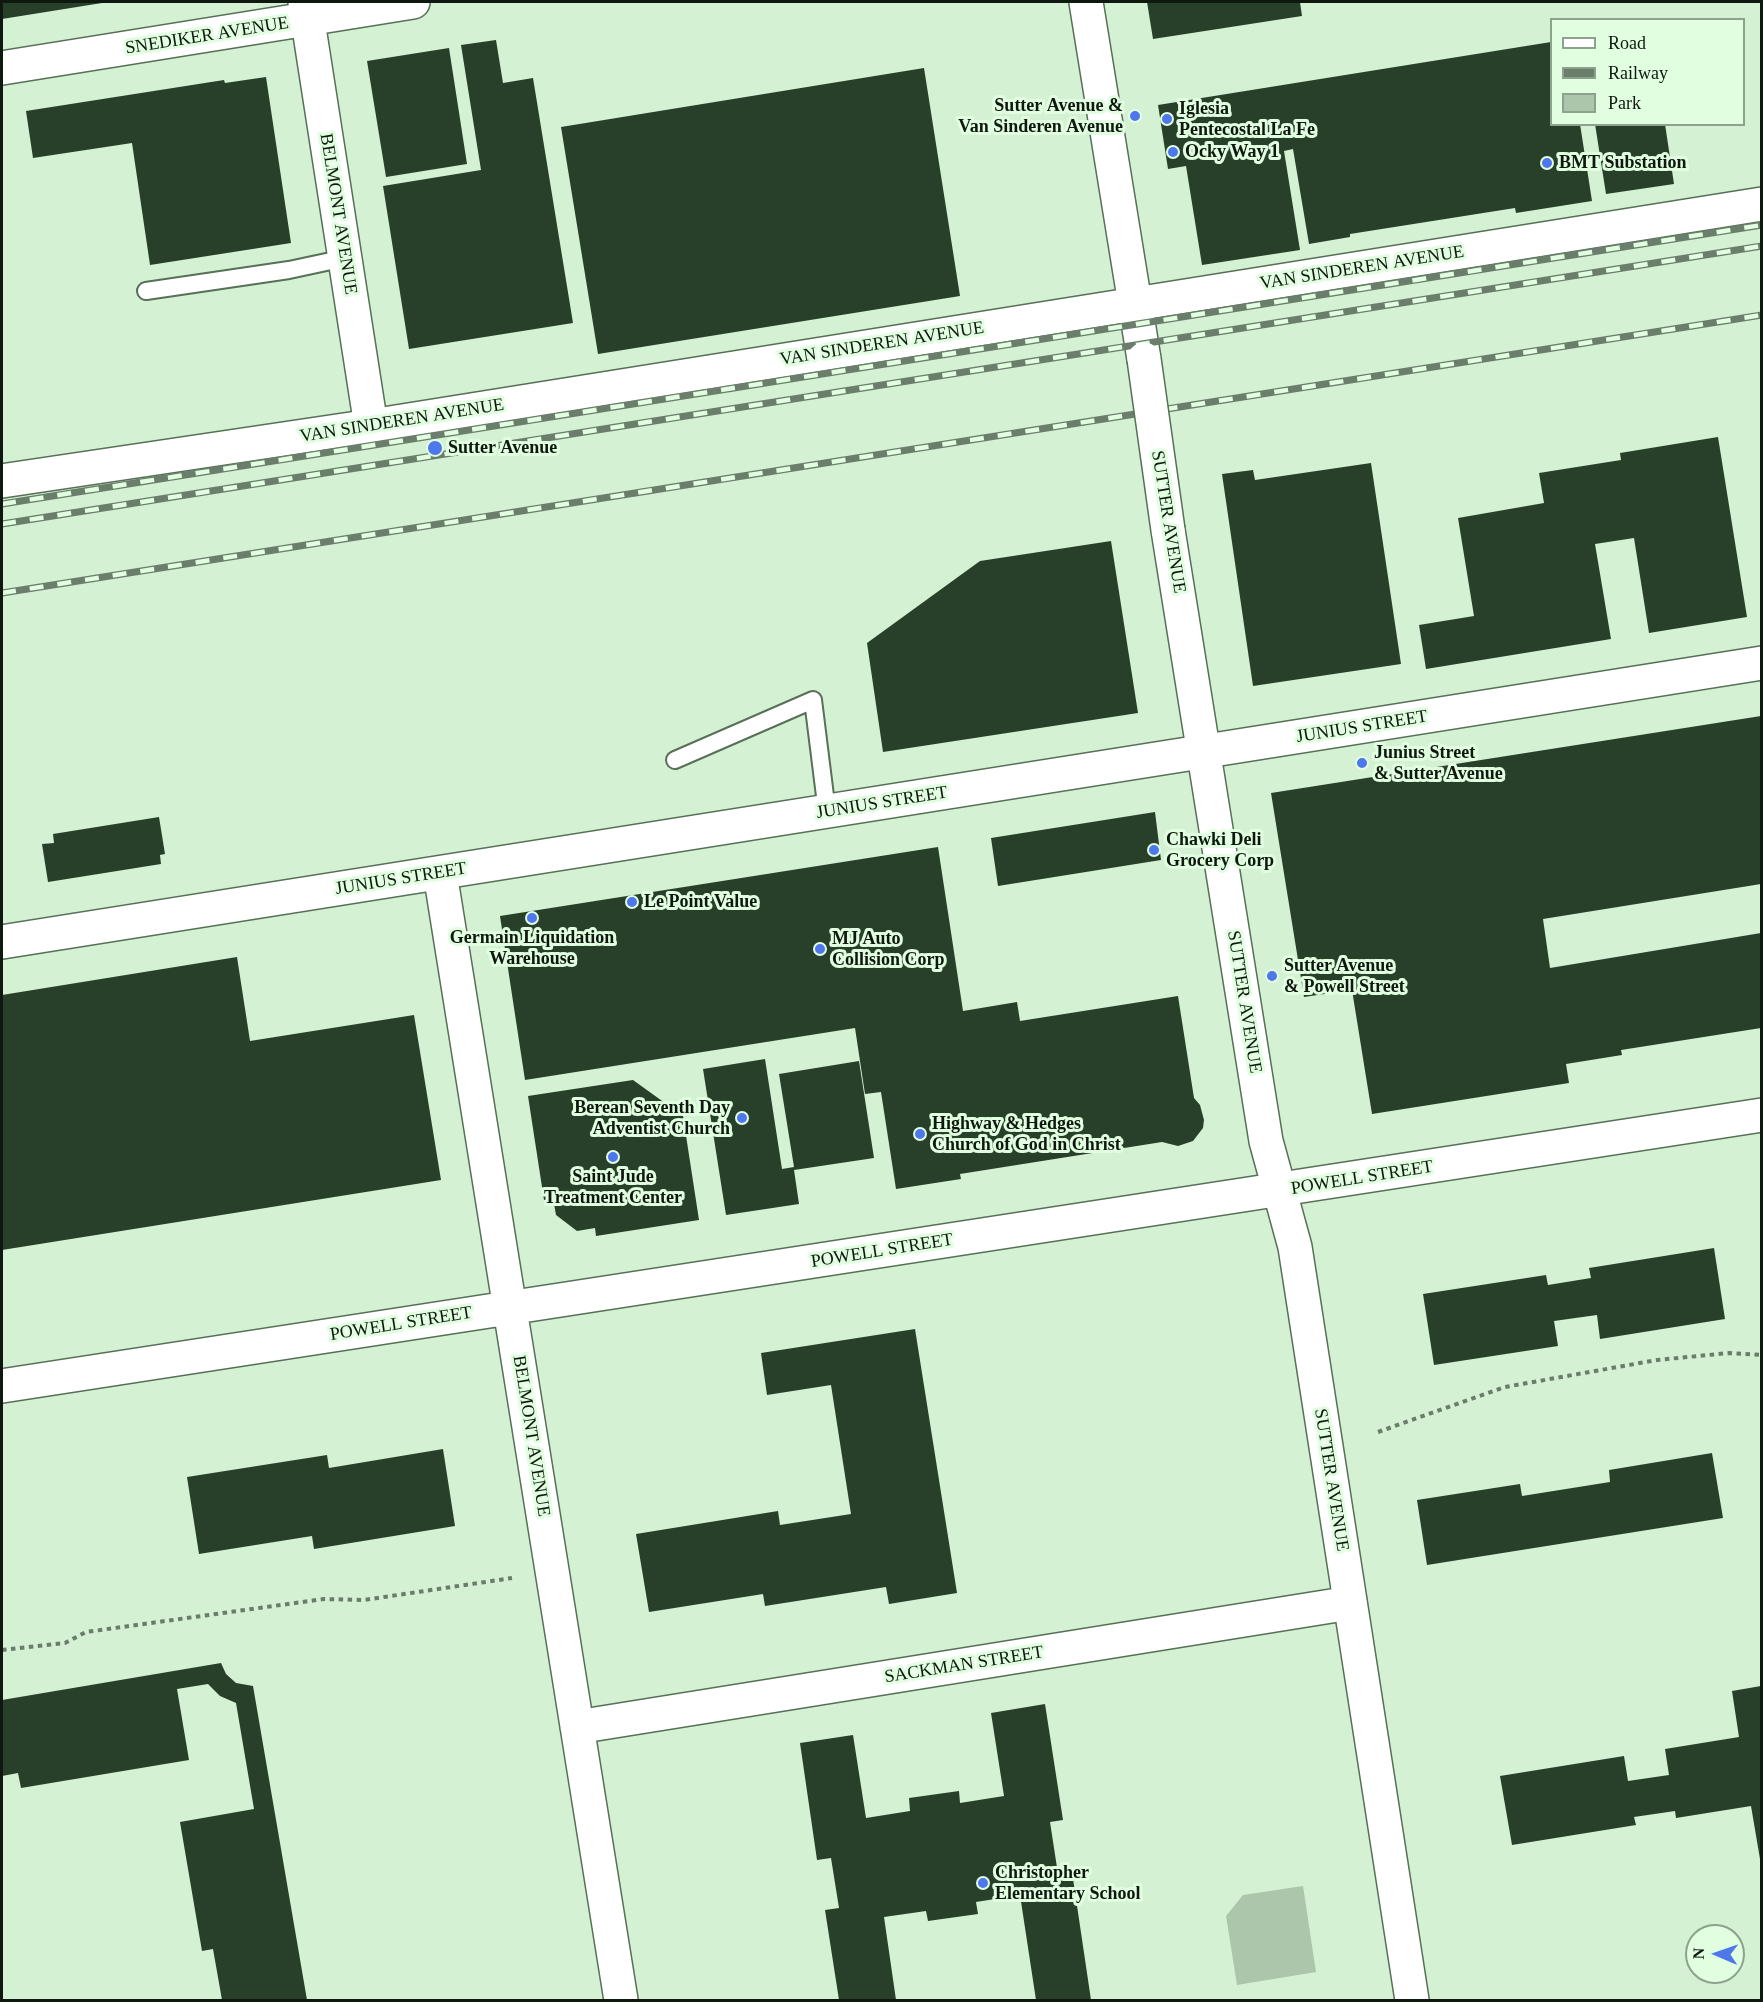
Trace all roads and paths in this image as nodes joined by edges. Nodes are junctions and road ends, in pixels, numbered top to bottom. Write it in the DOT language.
graph roads {
  1 [pos="413,2"];
  2 [pos="1086,2"];
  3 [pos="306,10"];
  4 [pos="2,68"];
  5 [pos="1761,204"];
  6 [pos="345,258"];
  7 [pos="146,291"];
  8 [pos="1136,303"];
  9 [pos="371,426"];
  10 [pos="2,481"];
  11 [pos="1761,663"];
  12 [pos="1204,752"];
  13 [pos="675,760"];
  14 [pos="827,812"];
  15 [pos="440,873"];
  16 [pos="2,942"];
  17 [pos="1761,1115"];
  18 [pos="1279,1190"];
  19 [pos="511,1307"];
  20 [pos="1761,1355"];
  21 [pos="2,1386"];
  22 [pos="1378,1432"];
  23 [pos="512,1578"];
  24 [pos="1350,1603"];
  25 [pos="2,1650"];
  26 [pos="577,1727"];
  27 [pos="621,2001"];
  28 [pos="1412,2001"];
  1 -- 3 [label="street, SNEDIKER AVENUE"];
  2 -- 8 [label="street, SUTTER AVENUE"];
  3 -- 4 [label="street, SNEDIKER AVENUE"];
  3 -- 6 [label="street, BELMONT AVENUE"];
  5 -- 8 [label="street, VAN SINDEREN AVENUE"];
  6 -- 7 [label="lane"];
  6 -- 9 [label="street, BELMONT AVENUE"];
  8 -- 9 [label="street, VAN SINDEREN AVENUE"];
  8 -- 12 [label="street, SUTTER AVENUE, bridge"];
  9 -- 10 [label="street, VAN SINDEREN AVENUE"];
  11 -- 12 [label="street, JUNIUS STREET"];
  12 -- 14 [label="street, JUNIUS STREET"];
  12 -- 18 [label="street, SUTTER AVENUE"];
  13 -- 14 [label="lane"];
  14 -- 15 [label="street, JUNIUS STREET"];
  15 -- 16 [label="street, JUNIUS STREET"];
  15 -- 19 [label="street, BELMONT AVENUE"];
  17 -- 18 [label="street, POWELL STREET"];
  18 -- 19 [label="street, POWELL STREET"];
  18 -- 24 [label="street, SUTTER AVENUE"];
  19 -- 21 [label="street, POWELL STREET"];
  19 -- 26 [label="street, BELMONT AVENUE"];
  20 -- 22 [label="path"];
  23 -- 25 [label="path"];
  24 -- 26 [label="street, SACKMAN STREET"];
  24 -- 28 [label="street, SUTTER AVENUE"];
  26 -- 27 [label="street, BELMONT AVENUE"];
}
